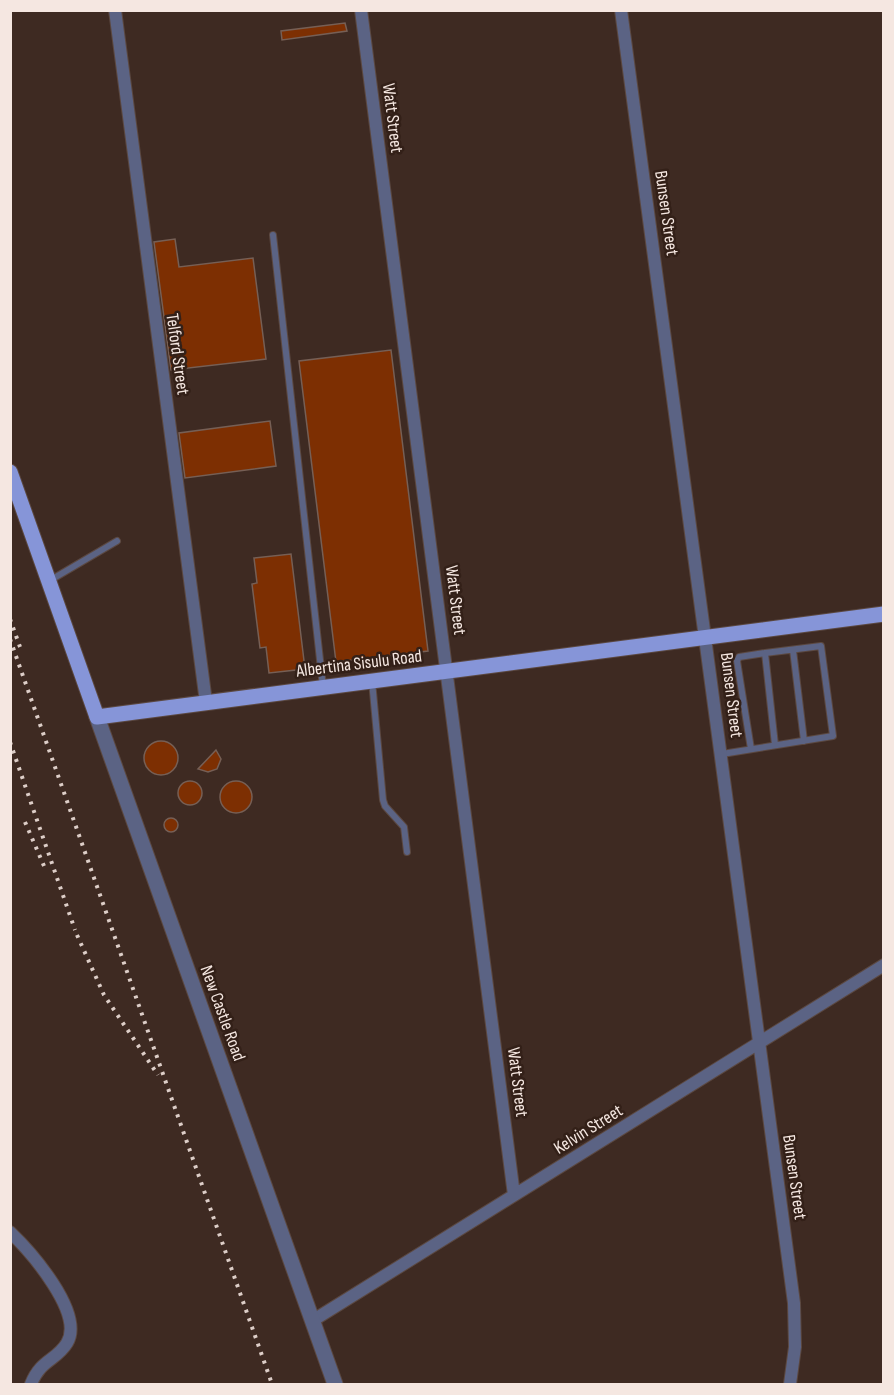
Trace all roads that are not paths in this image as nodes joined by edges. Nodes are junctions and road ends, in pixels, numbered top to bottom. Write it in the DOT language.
graph roads {
  1 [pos="115,10"];
  2 [pos="361,10"];
  3 [pos="621,10"];
  4 [pos="273,235"];
  5 [pos="10,472"];
  6 [pos="117,541"];
  7 [pos="49,581"];
  8 [pos="884,614"];
  9 [pos="706,637"];
  10 [pos="793,650"];
  11 [pos="765,653"];
  12 [pos="447,671"];
  13 [pos="372,681"];
  14 [pos="323,687"];
  15 [pos="206,702"];
  16 [pos="97,717"];
  17 [pos="804,741"];
  18 [pos="775,746"];
  19 [pos="751,749"];
  20 [pos="722,754"];
  21 [pos="407,852"];
  22 [pos="884,965"];
  23 [pos="759,1042"];
  24 [pos="514,1195"];
  25 [pos="10,1232"];
  26 [pos="312,1322"];
  27 [pos="32,1384"];
  28 [pos="335,1384"];
  29 [pos="790,1384"];
  1 -- 15 [label="street, Telford Street"];
  2 -- 12 [label="street, Watt Street"];
  3 -- 9 [label="street, Bunsen Street"];
  4 -- 14 [label="lane"];
  5 -- 7 [label="main road"];
  6 -- 7 [label="lane"];
  7 -- 16 [label="main road"];
  8 -- 9 [label="main road, Albertina Sisulu Road"];
  9 -- 12 [label="main road, Albertina Sisulu Road"];
  9 -- 20 [label="street, Bunsen Street"];
  10 -- 11 [label="lane"];
  10 -- 17 [label="lane"];
  10 -- 17 [label="lane"];
  11 -- 18 [label="lane"];
  11 -- 19 [label="lane"];
  12 -- 13 [label="main road, Albertina Sisulu Road"];
  12 -- 24 [label="street, Watt Street"];
  13 -- 14 [label="main road, Albertina Sisulu Road"];
  13 -- 21 [label="lane"];
  14 -- 15 [label="main road, Albertina Sisulu Road"];
  15 -- 16 [label="main road, Albertina Sisulu Road"];
  16 -- 26 [label="street, New Castle Road"];
  17 -- 18 [label="lane"];
  18 -- 19 [label="lane"];
  19 -- 20 [label="lane"];
  20 -- 23 [label="street, Bunsen Street"];
  22 -- 23 [label="street, Kelvin Street"];
  23 -- 24 [label="street, Kelvin Street"];
  23 -- 29 [label="street, Bunsen Street"];
  24 -- 26 [label="street, Kelvin Street"];
  25 -- 27 [label="street"];
  26 -- 28 [label="street, New Castle Road"];
}
